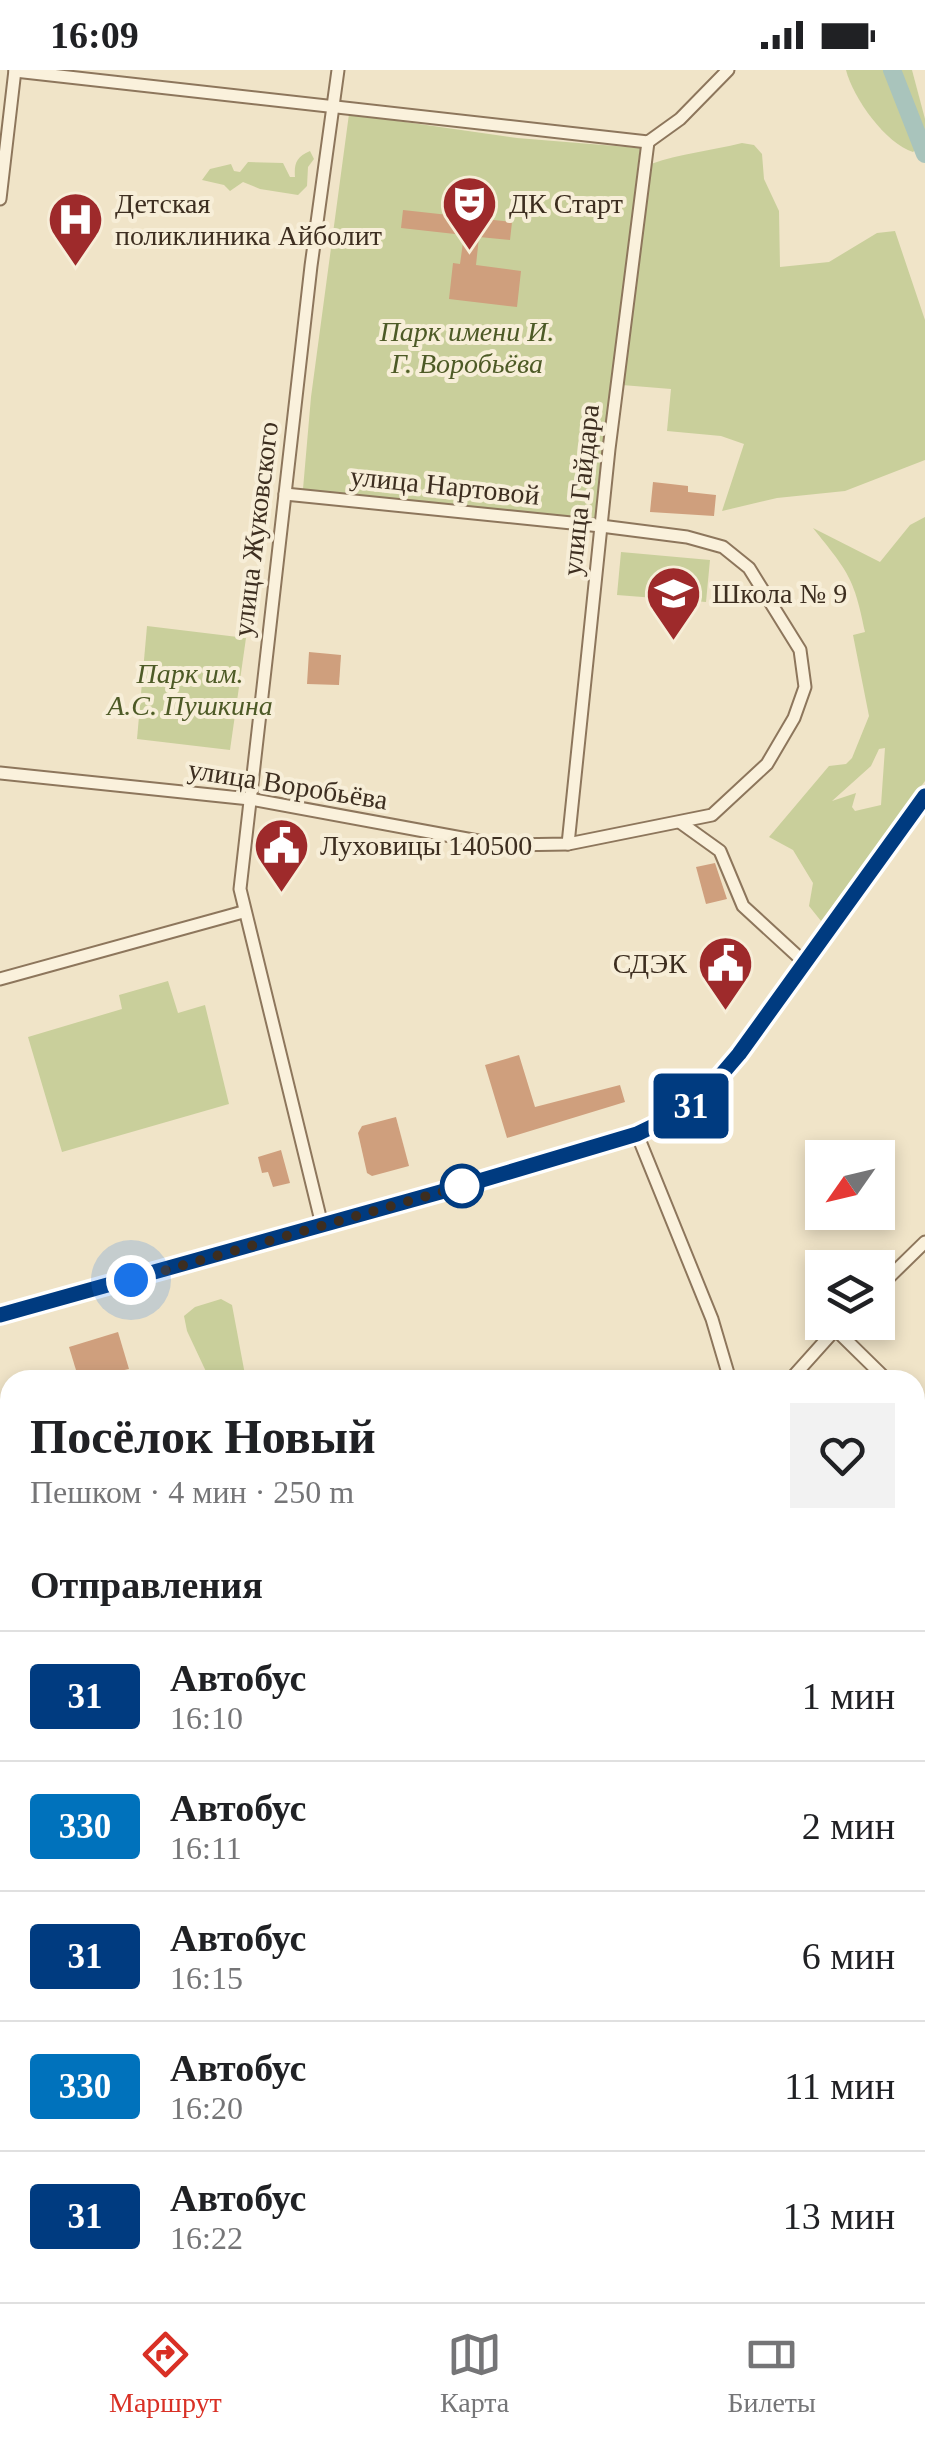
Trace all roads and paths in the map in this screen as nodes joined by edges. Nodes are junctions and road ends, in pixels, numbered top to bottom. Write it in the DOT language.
graph roads {
  1 [pos="15,70"];
  2 [pos="338,70"];
  3 [pos="728,70"];
  4 [pos="333,108"];
  5 [pos="648,142"];
  6 [pos="0,198"];
  7 [pos="285,494"];
  8 [pos="601,526"];
  9 [pos="0,773"];
  10 [pos="925,796"];
  11 [pos="250,799"];
  12 [pos="681,823"];
  13 [pos="568,844"];
  14 [pos="243,912"];
  15 [pos="804,962"];
  16 [pos="0,979"];
  17 [pos="637,1134"];
  18 [pos="322,1225"];
  19 [pos="925,1242"];
  20 [pos="895,1271"];
  21 [pos="0,1315"];
  22 [pos="826,1340"];
  23 [pos="851,1340"];
  24 [pos="727,1370"];
  25 [pos="799,1370"];
  26 [pos="878,1370"];
  1 -- 4 [label="street"];
  1 -- 6 [label="street"];
  2 -- 4 [label="street, улица Жуковского"];
  3 -- 5 [label="street"];
  4 -- 5 [label="street"];
  4 -- 7 [label="street, улица Жуковского"];
  5 -- 8 [label="street, улица Гайдара"];
  7 -- 8 [label="street, улица Нартовой"];
  7 -- 11 [label="street, улица Жуковского"];
  8 -- 12 [label="street, улица Нартовой"];
  8 -- 13 [label="street, улица Гайдара"];
  9 -- 11 [label="street, улица Воробьёва"];
  10 -- 15 [label="main road"];
  11 -- 13 [label="street, улица Воробьёва"];
  11 -- 14 [label="street, улица Жуковского"];
  12 -- 13 [label="street, улица Воробьёва"];
  12 -- 15 [label="street"];
  14 -- 16 [label="street"];
  14 -- 18 [label="street, улица Жуковского"];
  15 -- 17 [label="main road"];
  17 -- 18 [label="main road"];
  17 -- 24 [label="street"];
  18 -- 21 [label="main road"];
  19 -- 20 [label="street"];
  22 -- 25 [label="street"];
  23 -- 26 [label="street"];
}
